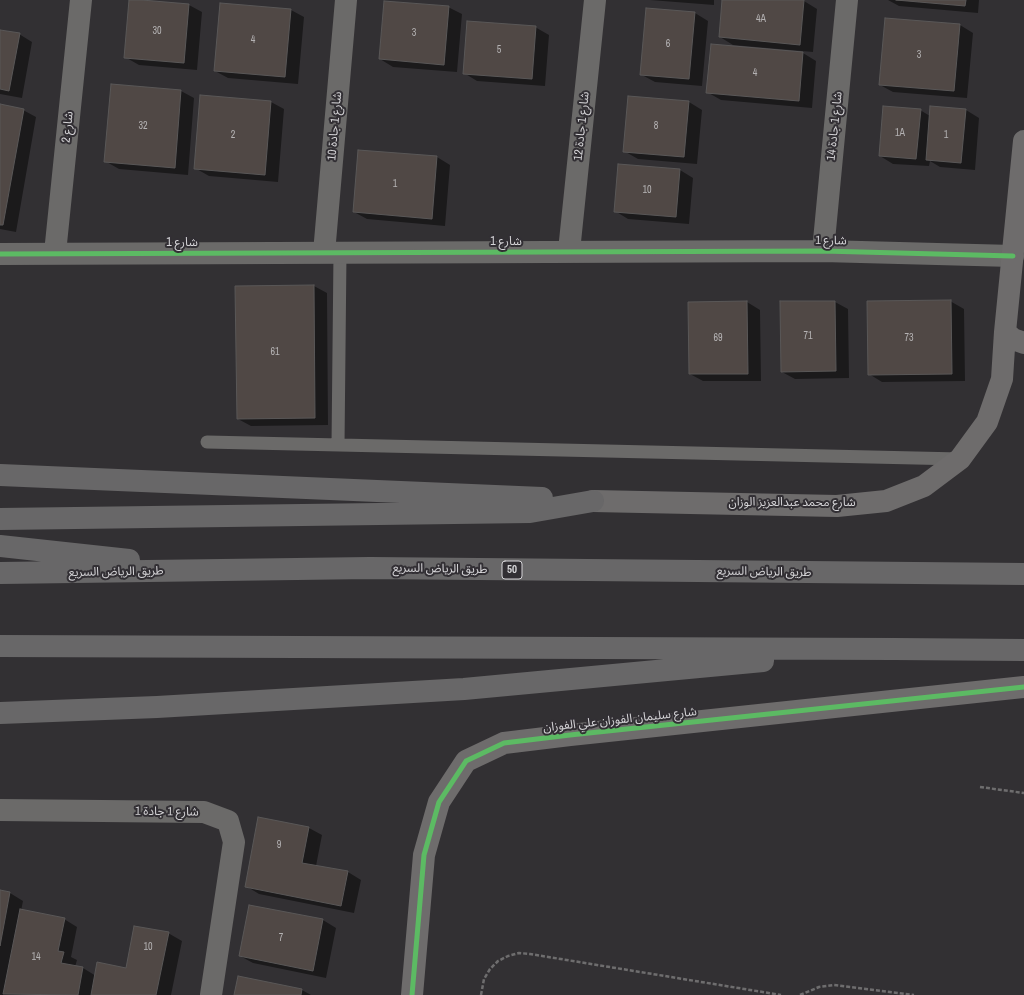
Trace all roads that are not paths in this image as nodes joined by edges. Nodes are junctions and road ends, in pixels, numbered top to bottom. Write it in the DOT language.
graph roads {
  1 [pos="81,0"];
  2 [pos="346,0"];
  3 [pos="595,0"];
  4 [pos="847,0"];
  5 [pos="1024,141"];
  6 [pos="569,251"];
  7 [pos="823,251"];
  8 [pos="55,253"];
  9 [pos="332,253"];
  10 [pos="0,254"];
  11 [pos="1013,256"];
  12 [pos="1005,332"];
  13 [pos="1024,343"];
  14 [pos="207,442"];
  15 [pos="338,446"];
  16 [pos="960,459"];
  17 [pos="0,475"];
  18 [pos="593,501"];
  19 [pos="0,519"];
  20 [pos="0,546"];
  21 [pos="370,568"];
  22 [pos="0,573"];
  23 [pos="1024,574"];
  24 [pos="0,646"];
  25 [pos="895,649"];
  26 [pos="1024,650"];
  27 [pos="1024,687"];
  28 [pos="0,713"];
  29 [pos="0,810"];
  30 [pos="211,995"];
  31 [pos="412,995"];
  1 -- 8 [label="street, شارع 2"];
  2 -- 9 [label="street, شارع 1 جادة 10"];
  3 -- 6 [label="street, شارع 1 جادة 12"];
  4 -- 7 [label="street, شارع 1 جادة 14"];
  5 -- 11 [label="street, شارع محمد عبدالعزيز الوزان"];
  6 -- 7 [label="street, شارع 1"];
  6 -- 9 [label="street, شارع 1"];
  7 -- 11 [label="street, شارع 1"];
  8 -- 9 [label="street, شارع 1"];
  8 -- 10 [label="street, شارع 1"];
  9 -- 15 [label="lane"];
  11 -- 12 [label="street, شارع محمد عبدالعزيز الوزان"];
  12 -- 13 [label="street"];
  12 -- 16 [label="street, شارع محمد عبدالعزيز الوزان"];
  14 -- 15 [label="lane"];
  15 -- 16 [label="lane"];
  16 -- 18 [label="street, شارع محمد عبدالعزيز الوزان"];
  17 -- 18 [label="highway"];
  18 -- 19 [label="highway"];
  20 -- 21 [label="highway"];
  21 -- 22 [label="highway, طريق الرياض السريع / 50"];
  21 -- 23 [label="highway, طريق الرياض السريع / 50"];
  24 -- 25 [label="highway"];
  25 -- 26 [label="highway"];
  25 -- 28 [label="highway"];
  27 -- 31 [label="street, شارع سليمان الفوزان علي الفوزان"];
  29 -- 30 [label="street, شارع 1 جادة 1"];
}
